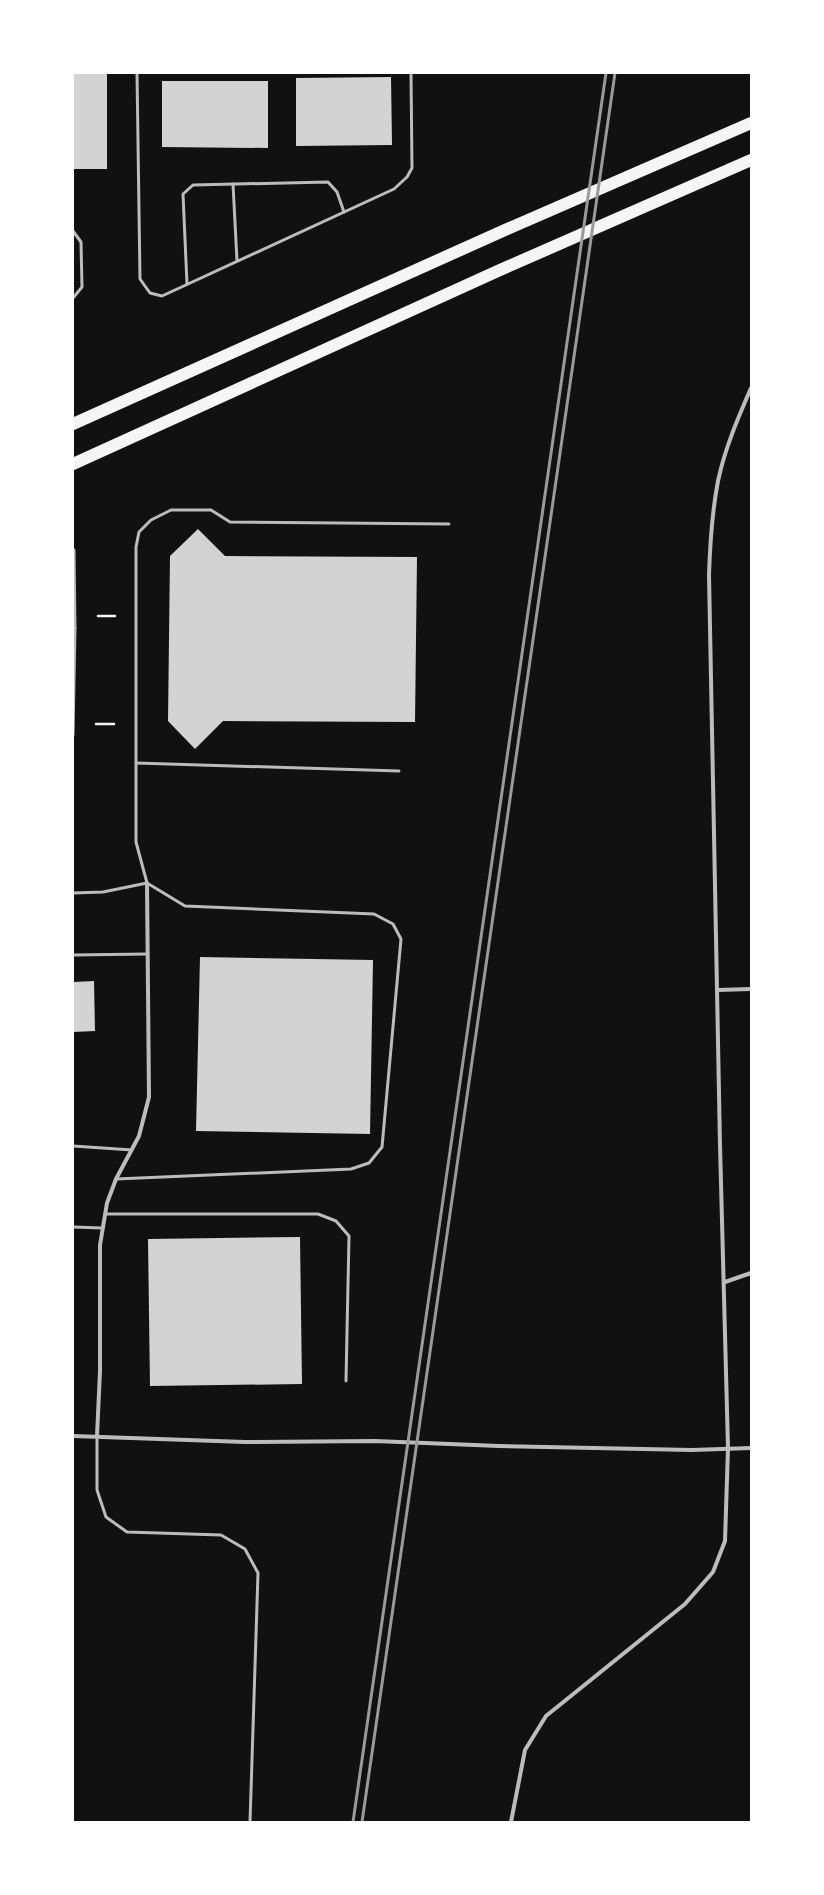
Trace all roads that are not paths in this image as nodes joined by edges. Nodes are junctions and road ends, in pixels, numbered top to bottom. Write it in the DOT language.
graph roads {
  1 [pos="137,73"];
  2 [pos="411,73"];
  3 [pos="751,123"];
  4 [pos="751,160"];
  5 [pos="233,184"];
  6 [pos="344,212"];
  7 [pos="73,230"];
  8 [pos="237,261"];
  9 [pos="187,284"];
  10 [pos="73,298"];
  11 [pos="751,388"];
  12 [pos="73,424"];
  13 [pos="73,464"];
  14 [pos="449,524"];
  15 [pos="74,550"];
  16 [pos="74,628"];
  17 [pos="73,735"];
  18 [pos="136,763"];
  19 [pos="399,771"];
  20 [pos="147,883"];
  21 [pos="73,893"];
  22 [pos="147,954"];
  23 [pos="73,955"];
  24 [pos="751,989"];
  25 [pos="718,990"];
  26 [pos="73,1146"];
  27 [pos="132,1150"];
  28 [pos="116,1179"];
  29 [pos="104,1214"];
  30 [pos="73,1228"];
  31 [pos="102,1228"];
  32 [pos="751,1273"];
  33 [pos="725,1282"];
  34 [pos="346,1380"];
  35 [pos="73,1436"];
  36 [pos="97,1436"];
  37 [pos="728,1448"];
  38 [pos="751,1448"];
  39 [pos="250,1822"];
  40 [pos="511,1822"];
  1 -- 9 [label="lane"];
  2 -- 6 [label="lane"];
  3 -- 12 [label="highway"];
  4 -- 13 [label="highway"];
  5 -- 6 [label="lane"];
  5 -- 8 [label="lane"];
  5 -- 9 [label="lane"];
  6 -- 8 [label="lane"];
  7 -- 10 [label="lane"];
  8 -- 9 [label="lane"];
  11 -- 25 [label="street"];
  14 -- 18 [label="lane"];
  15 -- 16 [label="lane"];
  16 -- 17 [label="lane"];
  18 -- 19 [label="lane"];
  18 -- 20 [label="lane"];
  20 -- 21 [label="lane"];
  20 -- 22 [label="street"];
  20 -- 28 [label="lane"];
  22 -- 23 [label="lane"];
  22 -- 27 [label="street"];
  24 -- 25 [label="street"];
  25 -- 33 [label="street"];
  26 -- 27 [label="lane"];
  27 -- 28 [label="street"];
  28 -- 29 [label="street"];
  29 -- 31 [label="street"];
  29 -- 34 [label="lane"];
  30 -- 31 [label="lane"];
  31 -- 36 [label="street"];
  32 -- 33 [label="street"];
  33 -- 37 [label="street"];
  35 -- 36 [label="street"];
  36 -- 37 [label="street"];
  36 -- 39 [label="lane"];
  37 -- 38 [label="street"];
  37 -- 40 [label="street"];
}
